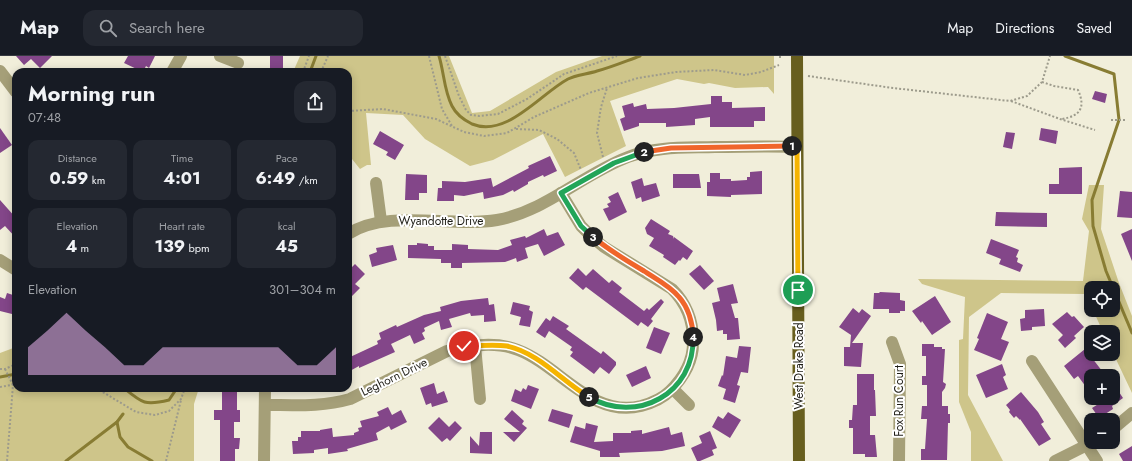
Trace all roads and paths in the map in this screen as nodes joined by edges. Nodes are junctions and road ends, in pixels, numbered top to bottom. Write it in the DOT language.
graph roads {
  1 [pos="181,56"];
  2 [pos="220,56"];
  3 [pos="309,56"];
  4 [pos="328,56"];
  5 [pos="429,56"];
  6 [pos="445,56"];
  7 [pos="617,56"];
  8 [pos="780,56"];
  9 [pos="1050,56"];
  10 [pos="780,60"];
  11 [pos="238,63"];
  12 [pos="797,64"];
  13 [pos="779,65"];
  14 [pos="174,68"];
  15 [pos="304,68"];
  16 [pos="323,68"];
  17 [pos="0,71"];
  18 [pos="1042,82"];
  19 [pos="12,87"];
  20 [pos="608,87"];
  21 [pos="1010,101"];
  22 [pos="352,110"];
  23 [pos="1060,119"];
  24 [pos="1111,120"];
  25 [pos="1125,120"];
  26 [pos="453,127"];
  27 [pos="515,129"];
  28 [pos="1095,130"];
  29 [pos="797,146"];
  30 [pos="603,158"];
  31 [pos="581,170"];
  32 [pos="376,184"];
  33 [pos="561,193"];
  34 [pos="381,221"];
  35 [pos="352,232"];
  36 [pos="0,260"];
  37 [pos="12,268"];
  38 [pos="892,342"];
  39 [pos="475,346"];
  40 [pos="1032,361"];
  41 [pos="12,366"];
  42 [pos="0,369"];
  43 [pos="5,369"];
  44 [pos="12,381"];
  45 [pos="12,385"];
  46 [pos="0,387"];
  47 [pos="673,389"];
  48 [pos="13,392"];
  49 [pos="103,392"];
  50 [pos="184,392"];
  51 [pos="266,392"];
  52 [pos="181,399"];
  53 [pos="480,400"];
  54 [pos="265,405"];
  55 [pos="689,405"];
  56 [pos="1132,414"];
  57 [pos="1120,423"];
  58 [pos="1084,435"];
  59 [pos="1084,447"];
  60 [pos="1092,449"];
  61 [pos="7,461"];
  62 [pos="166,461"];
  63 [pos="264,461"];
  64 [pos="799,461"];
  65 [pos="899,461"];
  66 [pos="1055,461"];
  67 [pos="1097,461"];
  1 -- 14 [label="street"];
  2 -- 11 [label="street"];
  3 -- 15 [label="path"];
  4 -- 16 [label="path"];
  5 -- 26 [label="path"];
  6 -- 7 [label="path"];
  8 -- 10 [label="path"];
  9 -- 18 [label="path"];
  12 -- 21 [label="path"];
  12 -- 29 [label="main road, West Drake Road"];
  13 -- 20 [label="path"];
  17 -- 19 [label="street"];
  18 -- 21 [label="path"];
  18 -- 23 [label="path"];
  20 -- 27 [label="path"];
  20 -- 30 [label="path"];
  21 -- 23 [label="path"];
  22 -- 26 [label="path"];
  23 -- 28 [label="path"];
  24 -- 25 [label="path"];
  26 -- 27 [label="path"];
  27 -- 31 [label="path"];
  29 -- 33 [label="street, Wyandotte Drive"];
  29 -- 64 [label="main road, West Drake Road"];
  32 -- 34 [label="street, Wyandotte Drive"];
  33 -- 34 [label="street, Wyandotte Drive"];
  33 -- 47 [label="street, Leghorn Drive"];
  34 -- 35 [label="street, Wyandotte Drive"];
  36 -- 37 [label="street"];
  38 -- 65 [label="street, Fox Run Court"];
  39 -- 47 [label="street, Leghorn Drive"];
  39 -- 53 [label="street"];
  39 -- 54 [label="street, Leghorn Drive"];
  40 -- 58 [label="street"];
  41 -- 43 [label="path"];
  42 -- 43 [label="path"];
  43 -- 44 [label="path"];
  45 -- 46 [label="path"];
  47 -- 55 [label="street"];
  48 -- 61 [label="path"];
  49 -- 52 [label="path"];
  50 -- 52 [label="path"];
  51 -- 54 [label="street"];
  52 -- 62 [label="path"];
  54 -- 63 [label="street"];
  56 -- 57 [label="street"];
  59 -- 66 [label="street"];
  60 -- 67 [label="street"];
}
